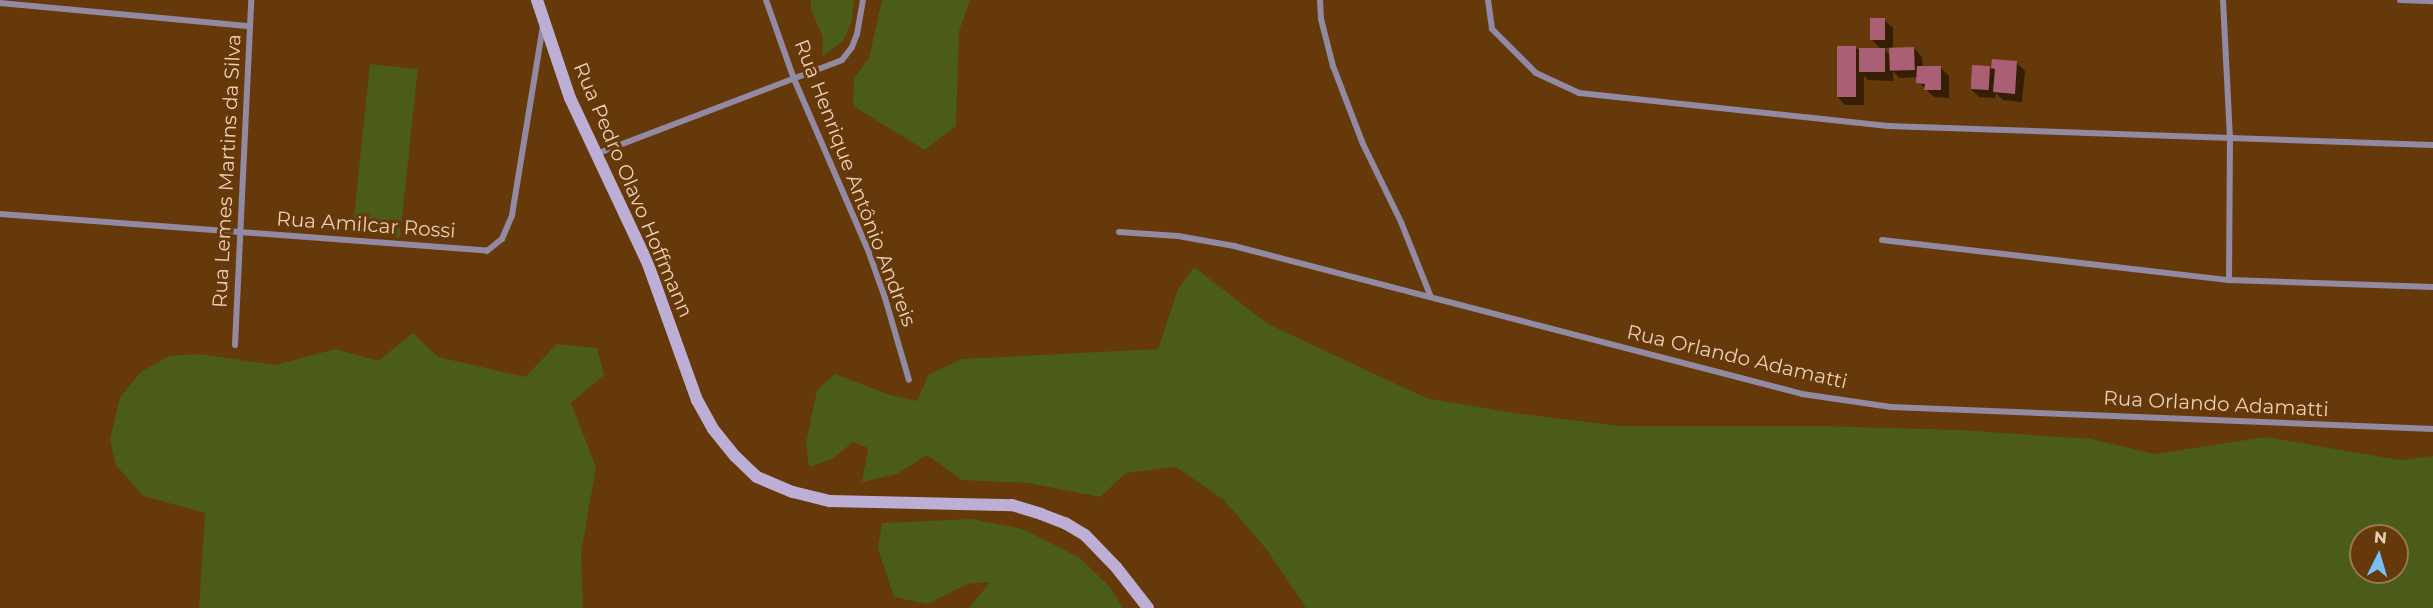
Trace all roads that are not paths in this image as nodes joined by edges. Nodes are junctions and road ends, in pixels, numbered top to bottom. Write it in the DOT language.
graph roads {
  1 [pos="251,0"];
  2 [pos="537,0"];
  3 [pos="766,0"];
  4 [pos="863,0"];
  5 [pos="1320,0"];
  6 [pos="1488,0"];
  7 [pos="2223,0"];
  8 [pos="2400,0"];
  9 [pos="2433,1"];
  10 [pos="0,3"];
  11 [pos="544,20"];
  12 [pos="250,26"];
  13 [pos="794,79"];
  14 [pos="2230,137"];
  15 [pos="2433,145"];
  16 [pos="596,154"];
  17 [pos="0,214"];
  18 [pos="240,232"];
  19 [pos="1119,232"];
  20 [pos="1882,240"];
  21 [pos="2229,280"];
  22 [pos="2433,287"];
  23 [pos="1430,295"];
  24 [pos="235,345"];
  25 [pos="909,380"];
  26 [pos="2433,429"];
  27 [pos="1148,608"];
  1 -- 12 [label="street, Rua Lemes Martins da Silva"];
  2 -- 11 [label="street, Rua Pedro Olavo Hoffmann"];
  3 -- 13 [label="street, Rua Henrique Antônio Andreis"];
  4 -- 13 [label="street"];
  5 -- 23 [label="street"];
  6 -- 14 [label="street"];
  7 -- 14 [label="street"];
  8 -- 9 [label="street"];
  10 -- 12 [label="street"];
  11 -- 16 [label="street, Rua Pedro Olavo Hoffmann"];
  11 -- 18 [label="street, Rua Amilcar Rossi"];
  12 -- 18 [label="street, Rua Lemes Martins da Silva"];
  13 -- 16 [label="street"];
  13 -- 25 [label="street, Rua Henrique Antônio Andreis"];
  14 -- 15 [label="street"];
  14 -- 21 [label="street"];
  16 -- 27 [label="street, Rua Pedro Olavo Hoffmann"];
  17 -- 18 [label="street, Rua Amilcar Rossi"];
  18 -- 24 [label="street, Rua Lemes Martins da Silva"];
  19 -- 23 [label="street, Rua Orlando Adamatti"];
  20 -- 21 [label="street"];
  21 -- 22 [label="street"];
  23 -- 26 [label="street, Rua Orlando Adamatti"];
}
